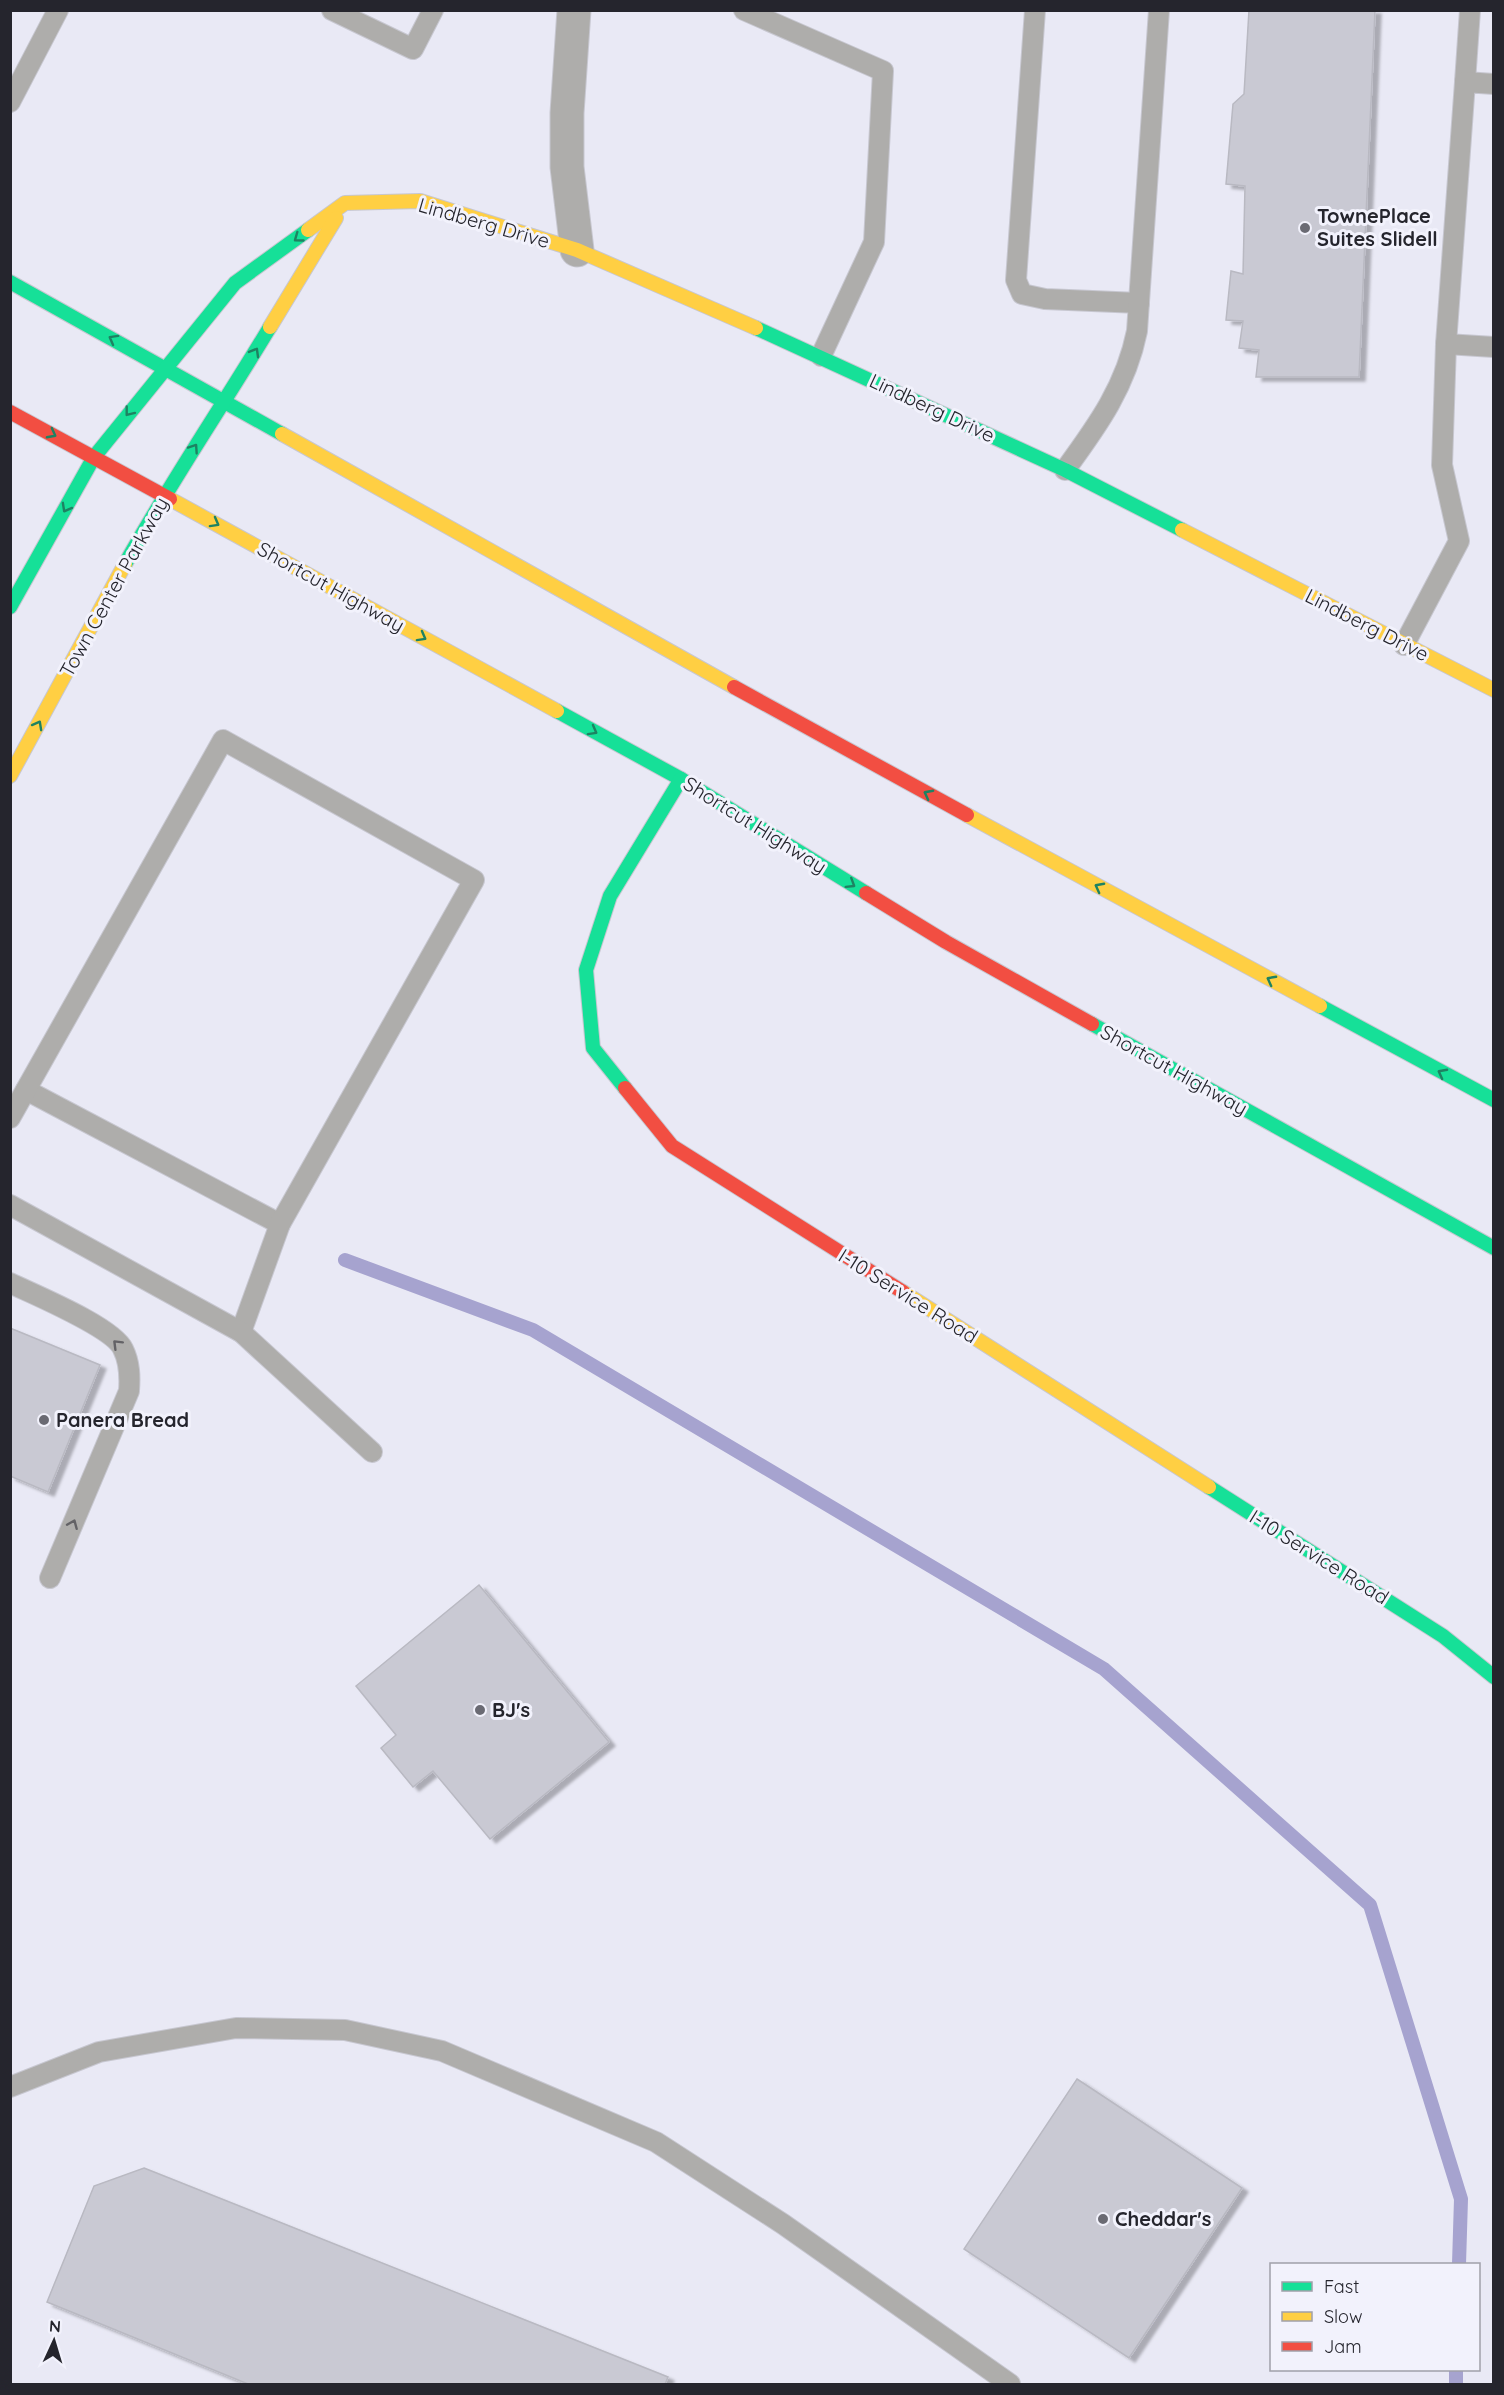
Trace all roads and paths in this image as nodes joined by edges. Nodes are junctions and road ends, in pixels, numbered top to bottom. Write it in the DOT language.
graph roads {
  1 [pos="58,10"];
  2 [pos="332,10"];
  3 [pos="434,10"];
  4 [pos="574,10"];
  5 [pos="744,10"];
  6 [pos="1035,10"];
  7 [pos="1159,10"];
  8 [pos="1470,10"];
  9 [pos="1465,82"];
  10 [pos="1494,84"];
  11 [pos="10,102"];
  12 [pos="345,203"];
  13 [pos="577,250"];
  14 [pos="10,282"];
  15 [pos="1139,303"];
  16 [pos="1446,344"];
  17 [pos="1494,347"];
  18 [pos="821,356"];
  19 [pos="164,368"];
  20 [pos="225,402"];
  21 [pos="10,412"];
  22 [pos="94,457"];
  23 [pos="1065,470"];
  24 [pos="163,495"];
  25 [pos="10,608"];
  26 [pos="1404,645"];
  27 [pos="1494,690"];
  28 [pos="10,776"];
  29 [pos="681,779"];
  30 [pos="26,1090"];
  31 [pos="1494,1100"];
  32 [pos="10,1118"];
  33 [pos="10,1205"];
  34 [pos="280,1224"];
  35 [pos="1494,1248"];
  36 [pos="10,1283"];
  37 [pos="241,1332"];
  38 [pos="372,1452"];
  39 [pos="50,1578"];
  40 [pos="1494,1677"];
  41 [pos="10,2087"];
  42 [pos="1010,2385"];
  1 -- 11 [label="lane"];
  2 -- 3 [label="lane"];
  4 -- 13 [label="street"];
  5 -- 18 [label="lane"];
  6 -- 15 [label="lane"];
  7 -- 15 [label="lane"];
  8 -- 9 [label="lane"];
  9 -- 10 [label="lane"];
  9 -- 16 [label="lane"];
  12 -- 13 [label="street, Lindberg Drive"];
  12 -- 19 [label="street, one-way"];
  20 -- 12 [label="street, one-way"];
  13 -- 18 [label="street, Lindberg Drive"];
  19 -- 14 [label="street, one-way"];
  15 -- 23 [label="lane"];
  16 -- 17 [label="lane"];
  16 -- 26 [label="lane"];
  18 -- 23 [label="street, Lindberg Drive"];
  19 -- 20 [label="street"];
  19 -- 22 [label="street, one-way"];
  24 -- 20 [label="street, Town Center Parkway, one-way"];
  31 -- 20 [label="street, one-way"];
  21 -- 22 [label="street, Shortcut Highway, one-way"];
  22 -- 24 [label="street, Shortcut Highway"];
  22 -- 25 [label="street, one-way"];
  23 -- 26 [label="street, Lindberg Drive"];
  28 -- 24 [label="street, Town Center Parkway, one-way"];
  24 -- 29 [label="street, Shortcut Highway, one-way"];
  26 -- 27 [label="street, Lindberg Drive"];
  29 -- 35 [label="street, Shortcut Highway, one-way"];
  29 -- 40 [label="street, I-10 Service Road"];
  30 -- 32 [label="lane"];
  30 -- 34 [label="lane"];
  30 -- 34 [label="lane"];
  33 -- 37 [label="lane"];
  34 -- 37 [label="lane"];
  39 -- 36 [label="lane, one-way"];
  37 -- 38 [label="lane"];
  41 -- 42 [label="lane"];
}
